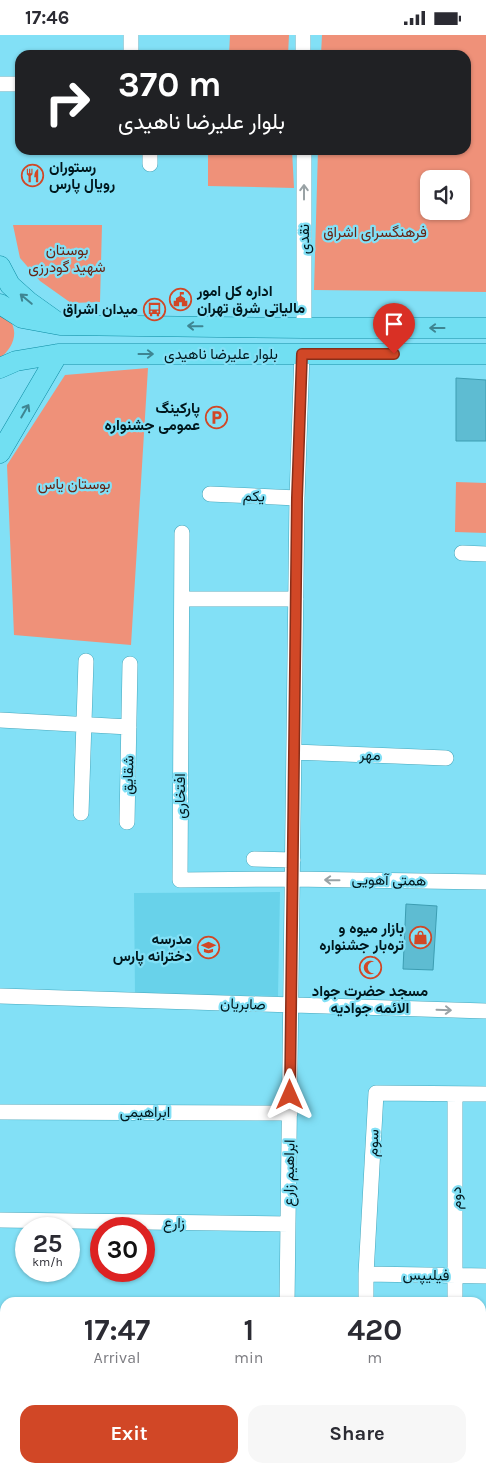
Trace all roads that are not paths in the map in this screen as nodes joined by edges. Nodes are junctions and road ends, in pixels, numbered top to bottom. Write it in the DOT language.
graph roads {
  1 [pos="131,35"];
  2 [pos="303,35"];
  3 [pos="131,50"];
  4 [pos="303,50"];
  5 [pos="0,84"];
  6 [pos="15,84"];
  7 [pos="304,155"];
  8 [pos="0,266"];
  9 [pos="0,304"];
  10 [pos="60,325"];
  11 [pos="246,327"];
  12 [pos="282,327"];
  13 [pos="304,328"];
  14 [pos="486,328"];
  15 [pos="58,354"];
  16 [pos="237,354"];
  17 [pos="280,354"];
  18 [pos="302,354"];
  19 [pos="431,354"];
  20 [pos="486,354"];
  21 [pos="486,363"];
  22 [pos="8,364"];
  23 [pos="0,453"];
  24 [pos="210,494"];
  25 [pos="297,498"];
  26 [pos="182,533"];
  27 [pos="462,553"];
  28 [pos="486,554"];
  29 [pos="182,599"];
  30 [pos="296,599"];
  31 [pos="86,661"];
  32 [pos="130,664"];
  33 [pos="0,720"];
  34 [pos="84,725"];
  35 [pos="129,727"];
  36 [pos="294,752"];
  37 [pos="446,758"];
  38 [pos="81,813"];
  39 [pos="127,822"];
  40 [pos="254,859"];
  41 [pos="292,860"];
  42 [pos="292,879"];
  43 [pos="486,882"];
  44 [pos="0,996"];
  45 [pos="290,1006"];
  46 [pos="486,1011"];
  47 [pos="455,1094"];
  48 [pos="486,1094"];
  49 [pos="0,1111"];
  50 [pos="290,1113"];
  51 [pos="0,1220"];
  52 [pos="288,1224"];
  53 [pos="366,1274"];
  54 [pos="456,1275"];
  55 [pos="486,1276"];
  56 [pos="287,1297"];
  57 [pos="366,1297"];
  58 [pos="456,1297"];
  1 -- 3 [label="street"];
  2 -- 4 [label="street"];
  5 -- 6 [label="street"];
  13 -- 7 [label="street, نقدی, one-way"];
  10 -- 8 [label="main road, one-way"];
  9 -- 10 [label="main road, بلوار علیرضا ناهیدی"];
  11 -- 10 [label="main road, بلوار علیرضا ناهیدی, one-way"];
  11 -- 12 [label="main road, بلوار علیرضا ناهیدی"];
  11 -- 16 [label="main road"];
  12 -- 13 [label="main road, بلوار علیرضا ناهیدی"];
  12 -- 17 [label="main road"];
  14 -- 13 [label="main road, بلوار علیرضا ناهیدی, one-way"];
  15 -- 16 [label="main road, بلوار علیرضا ناهیدی, one-way"];
  15 -- 22 [label="main road, بلوار علیرضا ناهیدی"];
  23 -- 15 [label="main road, one-way"];
  16 -- 17 [label="main road, بلوار علیرضا ناهیدی"];
  17 -- 18 [label="main road, بلوار علیرضا ناهیدی"];
  18 -- 19 [label="main road, بلوار علیرضا ناهیدی"];
  18 -- 25 [label="street, ابراهیم زارع"];
  19 -- 20 [label="main road, بلوار علیرضا ناهیدی"];
  19 -- 21 [label="street"];
  24 -- 25 [label="street, یکم"];
  25 -- 30 [label="street, ابراهیم زارع"];
  26 -- 29 [label="street, افتخاری"];
  27 -- 28 [label="street"];
  29 -- 30 [label="street"];
  29 -- 42 [label="street, افتخاری"];
  30 -- 36 [label="street, ابراهیم زارع"];
  31 -- 34 [label="street"];
  32 -- 35 [label="street, شقایق"];
  33 -- 34 [label="street"];
  34 -- 35 [label="street"];
  34 -- 38 [label="street"];
  35 -- 39 [label="street, شقایق"];
  36 -- 37 [label="street, مهر"];
  36 -- 41 [label="street, ابراهیم زارع"];
  40 -- 41 [label="street"];
  41 -- 42 [label="street, ابراهیم زارع"];
  43 -- 42 [label="street, همتی آهویی, one-way"];
  42 -- 45 [label="street, ابراهیم زارع"];
  44 -- 45 [label="street, صابریان"];
  45 -- 46 [label="street, صابریان, one-way"];
  45 -- 50 [label="street, ابراهیم زارع"];
  47 -- 48 [label="street, سوم"];
  47 -- 53 [label="street, سوم"];
  47 -- 54 [label="street, دوم"];
  49 -- 50 [label="street, ابراهیمی"];
  50 -- 52 [label="street, ابراهیم زارع"];
  51 -- 52 [label="street, زارع"];
  52 -- 56 [label="street, ابراهیم زارع"];
  53 -- 54 [label="street, فیلیپس"];
  53 -- 57 [label="street, سوم"];
  54 -- 55 [label="street, فیلیپس"];
  54 -- 58 [label="street, دوم"];
}
